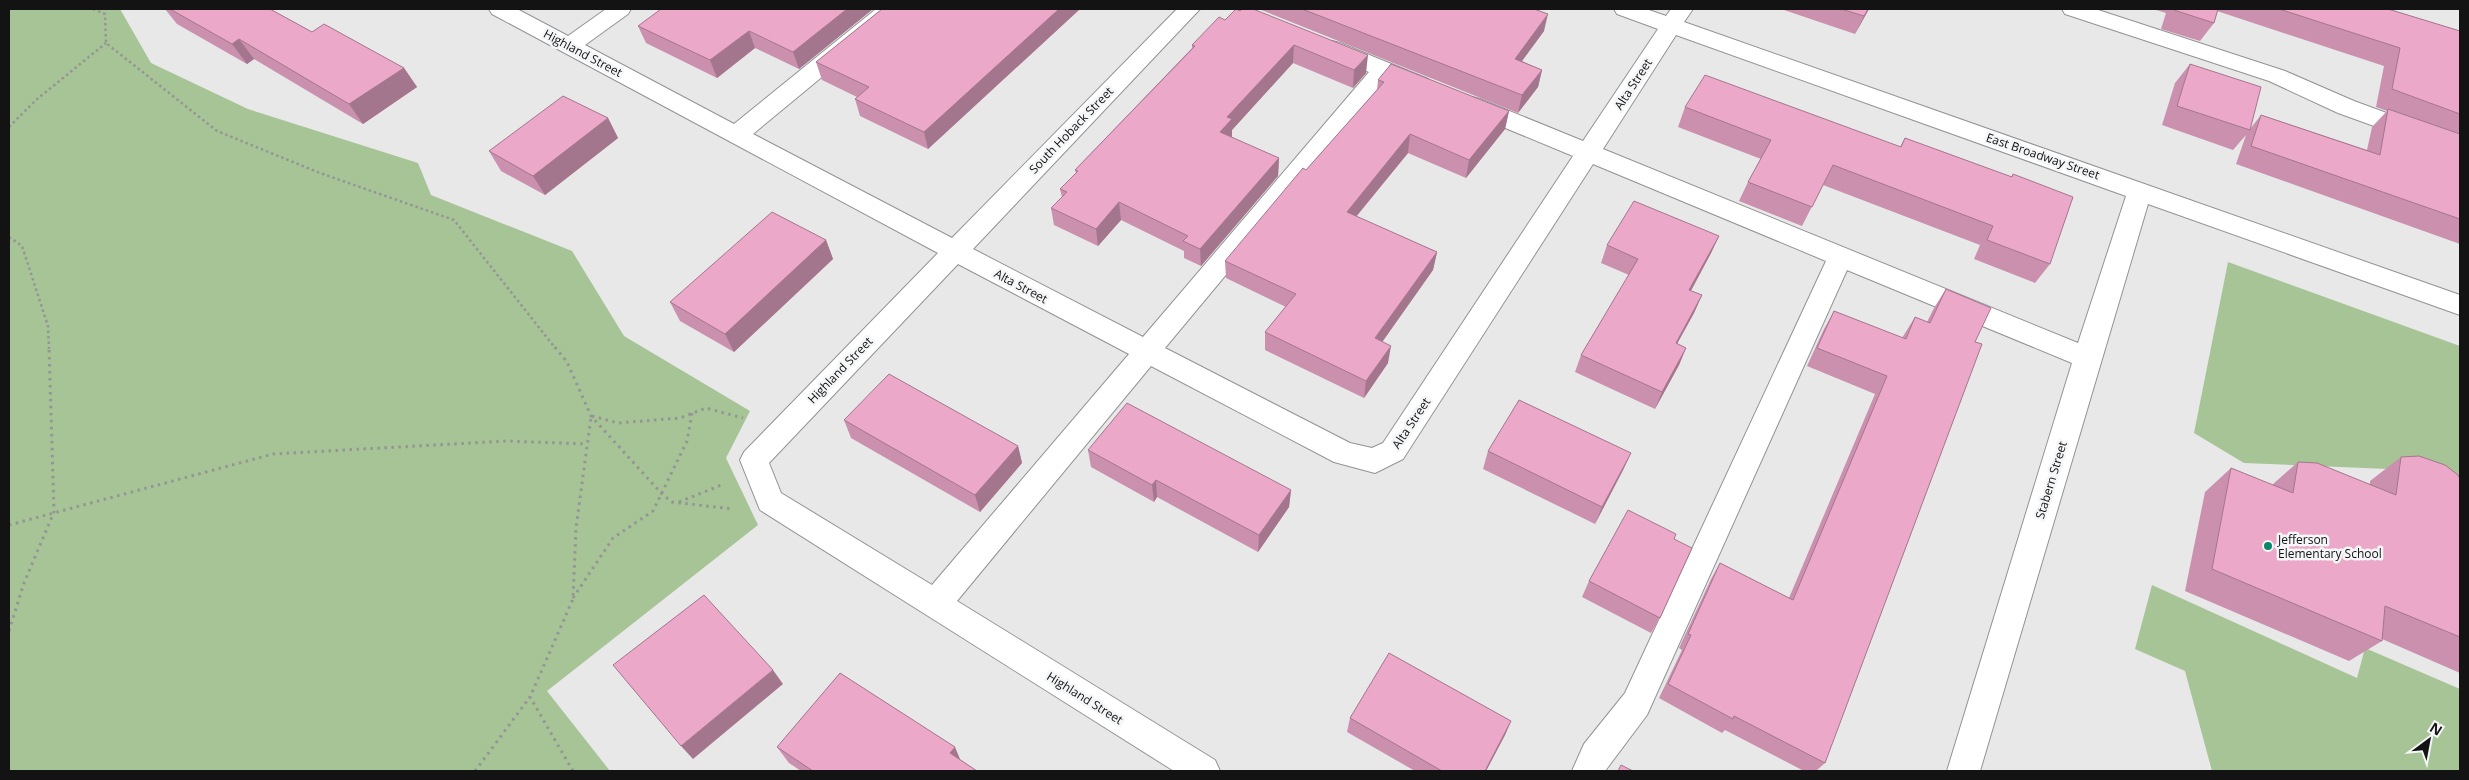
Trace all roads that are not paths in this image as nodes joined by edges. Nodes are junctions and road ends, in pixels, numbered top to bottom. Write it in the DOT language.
graph roads {
  1 [pos="500,9"];
  2 [pos="620,9"];
  3 [pos="890,9"];
  4 [pos="1189,9"];
  5 [pos="1625,9"];
  6 [pos="2073,9"];
  7 [pos="1677,17"];
  8 [pos="1313,41"];
  9 [pos="569,46"];
  10 [pos="1384,69"];
  11 [pos="736,135"];
  12 [pos="2460,149"];
  13 [pos="1589,152"];
  14 [pos="2140,190"];
  15 [pos="954,251"];
  16 [pos="1841,256"];
  17 [pos="2460,304"];
  18 [pos="1146,351"];
  19 [pos="2087,358"];
  20 [pos="935,604"];
  21 [pos="1203,771"];
  22 [pos="1588,771"];
  23 [pos="1963,771"];
  1 -- 9 [label="street, Highland Street"];
  2 -- 9 [label="street"];
  3 -- 11 [label="street"];
  4 -- 15 [label="street, South Hoback Street"];
  5 -- 7 [label="street, East Broadway Street"];
  6 -- 12 [label="street"];
  7 -- 13 [label="street, Alta Street"];
  7 -- 14 [label="street, East Broadway Street"];
  8 -- 10 [label="street"];
  9 -- 11 [label="street, Highland Street"];
  10 -- 13 [label="street"];
  10 -- 18 [label="street"];
  11 -- 15 [label="street, Highland Street"];
  13 -- 16 [label="street"];
  13 -- 18 [label="street, Alta Street"];
  14 -- 17 [label="street, East Broadway Street"];
  14 -- 19 [label="street, Stabern Street"];
  15 -- 18 [label="street, Alta Street"];
  15 -- 20 [label="street, Highland Street"];
  16 -- 19 [label="street"];
  16 -- 22 [label="street"];
  18 -- 20 [label="street"];
  19 -- 23 [label="street, Stabern Street"];
  20 -- 21 [label="street, Highland Street"];
}
